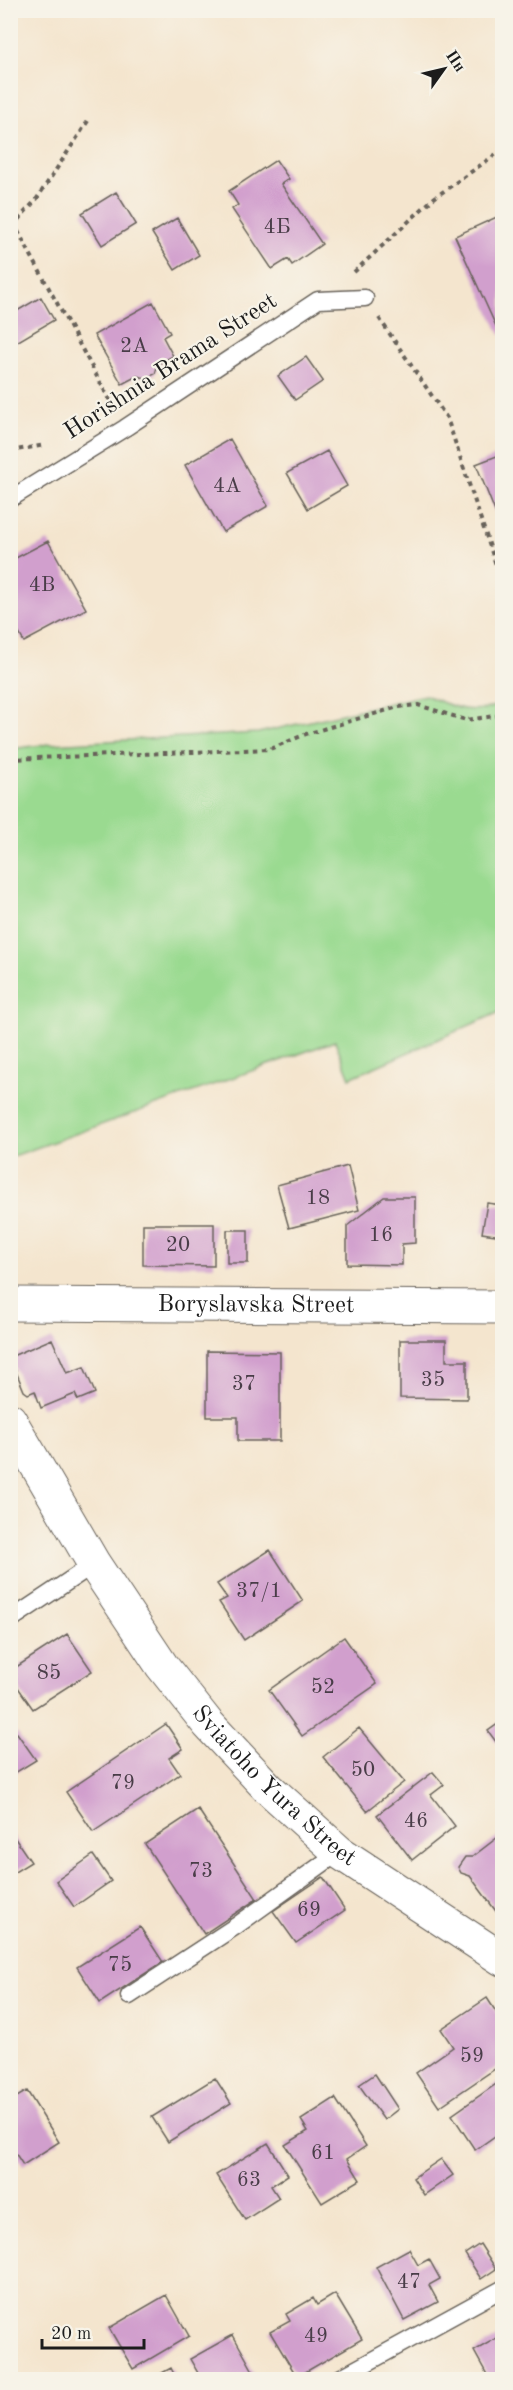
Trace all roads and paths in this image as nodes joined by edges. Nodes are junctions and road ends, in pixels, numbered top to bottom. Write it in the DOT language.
graph roads {
  1 [pos="88,121"];
  2 [pos="502,150"];
  3 [pos="365,298"];
  4 [pos="318,300"];
  5 [pos="125,428"];
  6 [pos="10,499"];
  7 [pos="502,583"];
  8 [pos="502,715"];
  9 [pos="10,759"];
  10 [pos="10,1304"];
  11 [pos="502,1307"];
  12 [pos="10,1420"];
  13 [pos="94,1564"];
  14 [pos="10,1620"];
  15 [pos="339,1852"];
  16 [pos="502,1959"];
  17 [pos="129,1996"];
  18 [pos="502,2289"];
  19 [pos="336,2379"];
  1 -- 5 [label="path"];
  2 -- 4 [label="path"];
  3 -- 4 [label="lane"];
  3 -- 7 [label="path"];
  4 -- 5 [label="lane, Horishnia Brama Street"];
  5 -- 6 [label="lane, Horishnia Brama Street"];
  8 -- 9 [label="path"];
  10 -- 11 [label="street, Boryslavska Street"];
  12 -- 13 [label="street, Sviatoho Yura Street"];
  13 -- 14 [label="lane"];
  13 -- 15 [label="street, Sviatoho Yura Street"];
  15 -- 16 [label="street, Sviatoho Yura Street"];
  15 -- 17 [label="lane"];
  18 -- 19 [label="lane"];
}
